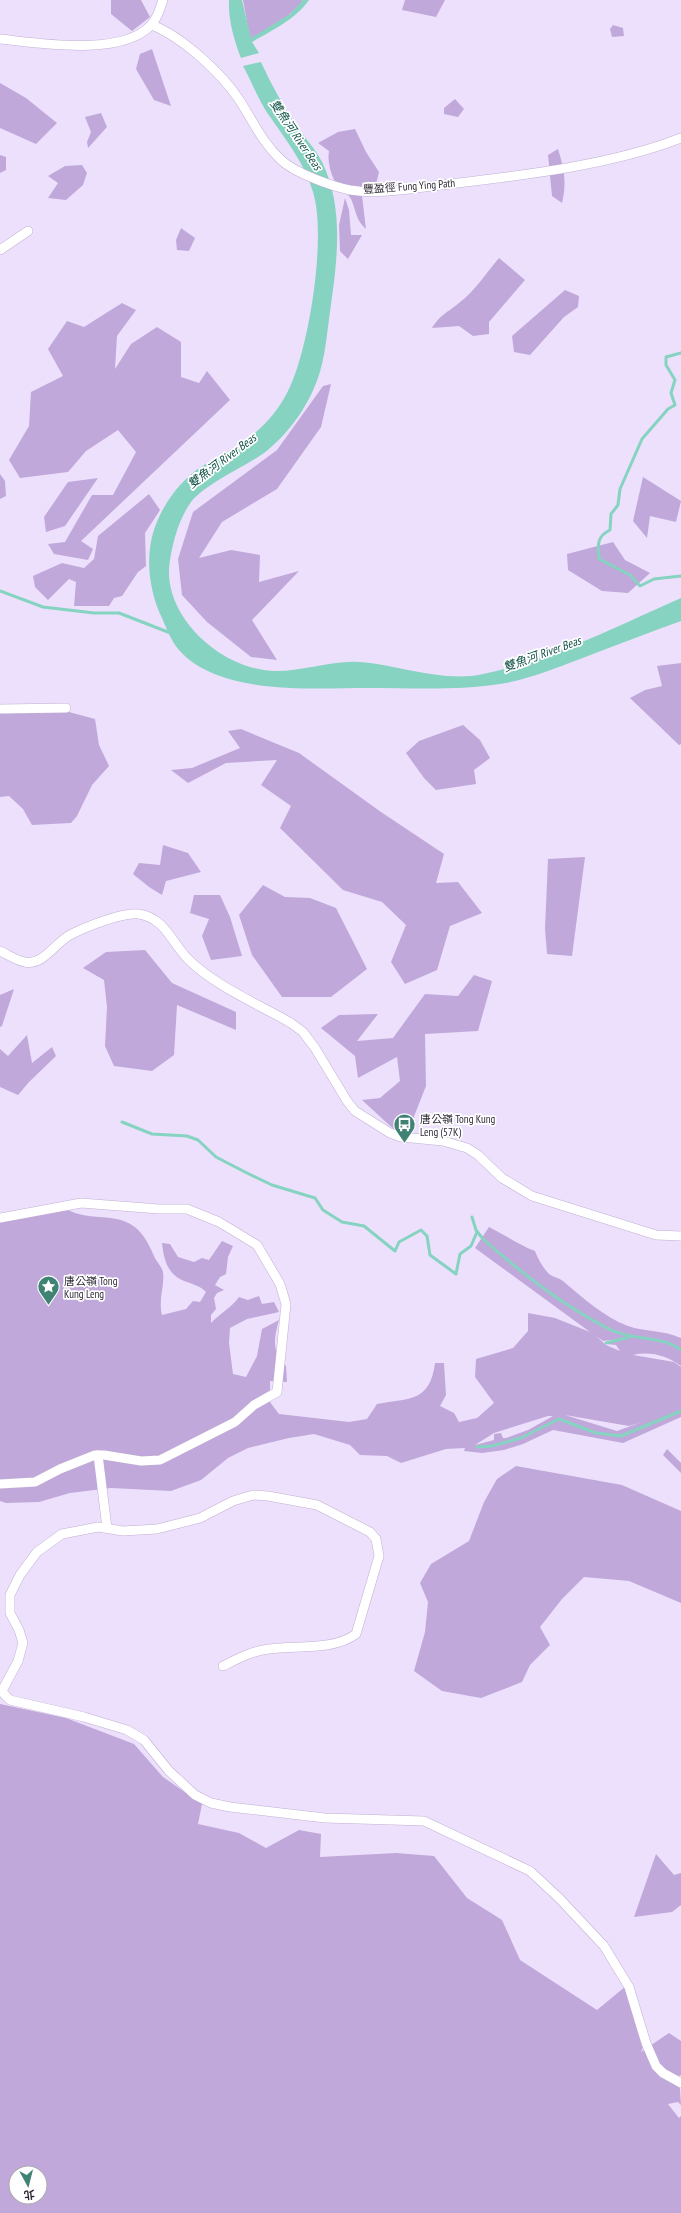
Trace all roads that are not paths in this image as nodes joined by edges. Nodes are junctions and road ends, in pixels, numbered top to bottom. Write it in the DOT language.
graph roads {
  1 [pos="163,0"];
  2 [pos="152,24"];
  3 [pos="0,39"];
  4 [pos="681,138"];
  5 [pos="28,231"];
  6 [pos="0,250"];
  7 [pos="66,708"];
  8 [pos="0,709"];
  9 [pos="0,951"];
  10 [pos="0,1218"];
  11 [pos="681,1236"];
  12 [pos="98,1455"];
  13 [pos="0,1484"];
  14 [pos="107,1528"];
  15 [pos="224,1666"];
  16 [pos="681,2083"];
  1 -- 2 [label="street"];
  2 -- 3 [label="street"];
  2 -- 4 [label="street, 豐盈徑 Fung Ying Path"];
  5 -- 6 [label="street"];
  7 -- 8 [label="street"];
  9 -- 11 [label="street"];
  10 -- 12 [label="street"];
  12 -- 13 [label="street"];
  12 -- 14 [label="street"];
  14 -- 15 [label="street"];
  14 -- 16 [label="street"];
}
